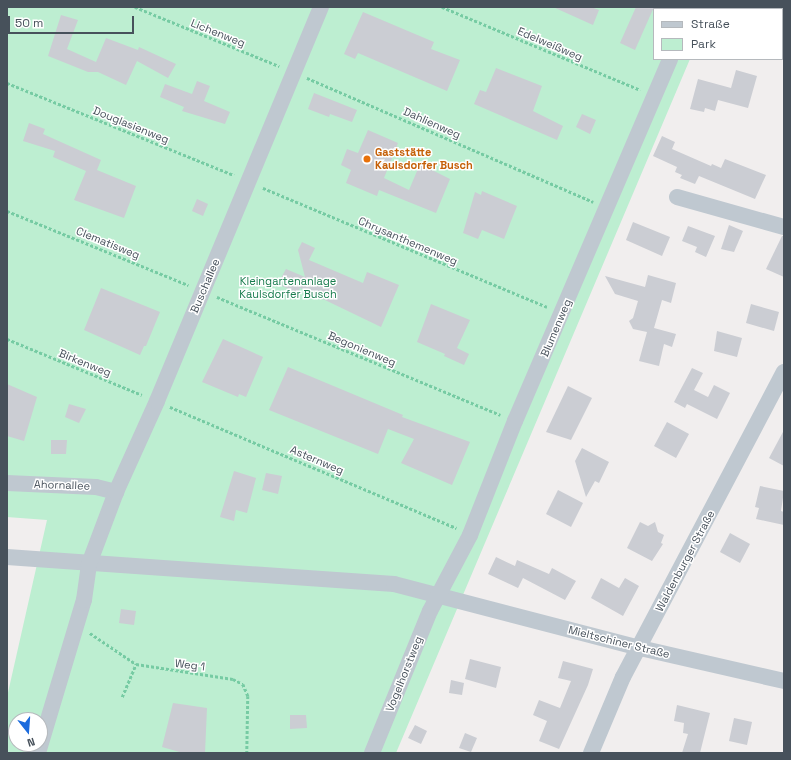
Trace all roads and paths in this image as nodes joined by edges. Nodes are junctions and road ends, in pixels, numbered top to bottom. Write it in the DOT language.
graph roads {
  1 [pos="135,7"];
  2 [pos="321,7"];
  3 [pos="442,7"];
  4 [pos="670,60"];
  5 [pos="295,74"];
  6 [pos="7,83"];
  7 [pos="653,96"];
  8 [pos="249,181"];
  9 [pos="677,197"];
  10 [pos="606,208"];
  11 [pos="7,210"];
  12 [pos="784,227"];
  13 [pos="202,291"];
  14 [pos="563,314"];
  15 [pos="7,339"];
  16 [pos="784,372"];
  17 [pos="157,401"];
  18 [pos="515,421"];
  19 [pos="7,483"];
  20 [pos="116,492"];
  21 [pos="470,535"];
  22 [pos="7,557"];
  23 [pos="89,564"];
  24 [pos="447,598"];
  25 [pos="77,624"];
  26 [pos="640,648"];
  27 [pos="136,664"];
  28 [pos="784,681"];
  29 [pos="122,697"];
  30 [pos="38,753"];
  31 [pos="247,753"];
  32 [pos="372,753"];
  33 [pos="591,753"];
  1 -- 5 [label="path, Lichenweg"];
  2 -- 5 [label="street, Buschallee"];
  3 -- 7 [label="path, Edelweißweg"];
  4 -- 7 [label="street, Blumenweg"];
  5 -- 8 [label="street, Buschallee"];
  5 -- 10 [label="path, Dahlienweg"];
  6 -- 8 [label="path, Douglasienweg"];
  7 -- 10 [label="street, Blumenweg"];
  8 -- 13 [label="street, Buschallee"];
  8 -- 14 [label="path, Chrysanthemenweg"];
  9 -- 12 [label="street"];
  10 -- 14 [label="street, Blumenweg"];
  11 -- 13 [label="path, Clematisweg"];
  13 -- 17 [label="street, Buschallee"];
  13 -- 18 [label="path, Begonienweg"];
  14 -- 18 [label="street, Blumenweg"];
  15 -- 17 [label="path, Birkenweg"];
  16 -- 26 [label="street, Waldenburger Straße"];
  17 -- 20 [label="street, Buschallee"];
  17 -- 21 [label="path, Asternweg"];
  18 -- 21 [label="street, Blumenweg"];
  19 -- 20 [label="street, Ahornallee"];
  20 -- 23 [label="street, Buschallee"];
  21 -- 24 [label="street, Blumenweg"];
  22 -- 23 [label="street, Mieltschiner Straße"];
  23 -- 24 [label="street, Mieltschiner Straße"];
  23 -- 25 [label="street, Buschallee"];
  24 -- 26 [label="street, Mieltschiner Straße"];
  24 -- 32 [label="street, Vogelhorstweg"];
  25 -- 27 [label="path, Weg 1"];
  25 -- 30 [label="street, Buschallee"];
  26 -- 28 [label="street, Mieltschiner Straße"];
  26 -- 33 [label="street, Waldenburger Straße"];
  27 -- 29 [label="path"];
  27 -- 31 [label="path, Weg 1"];
}
